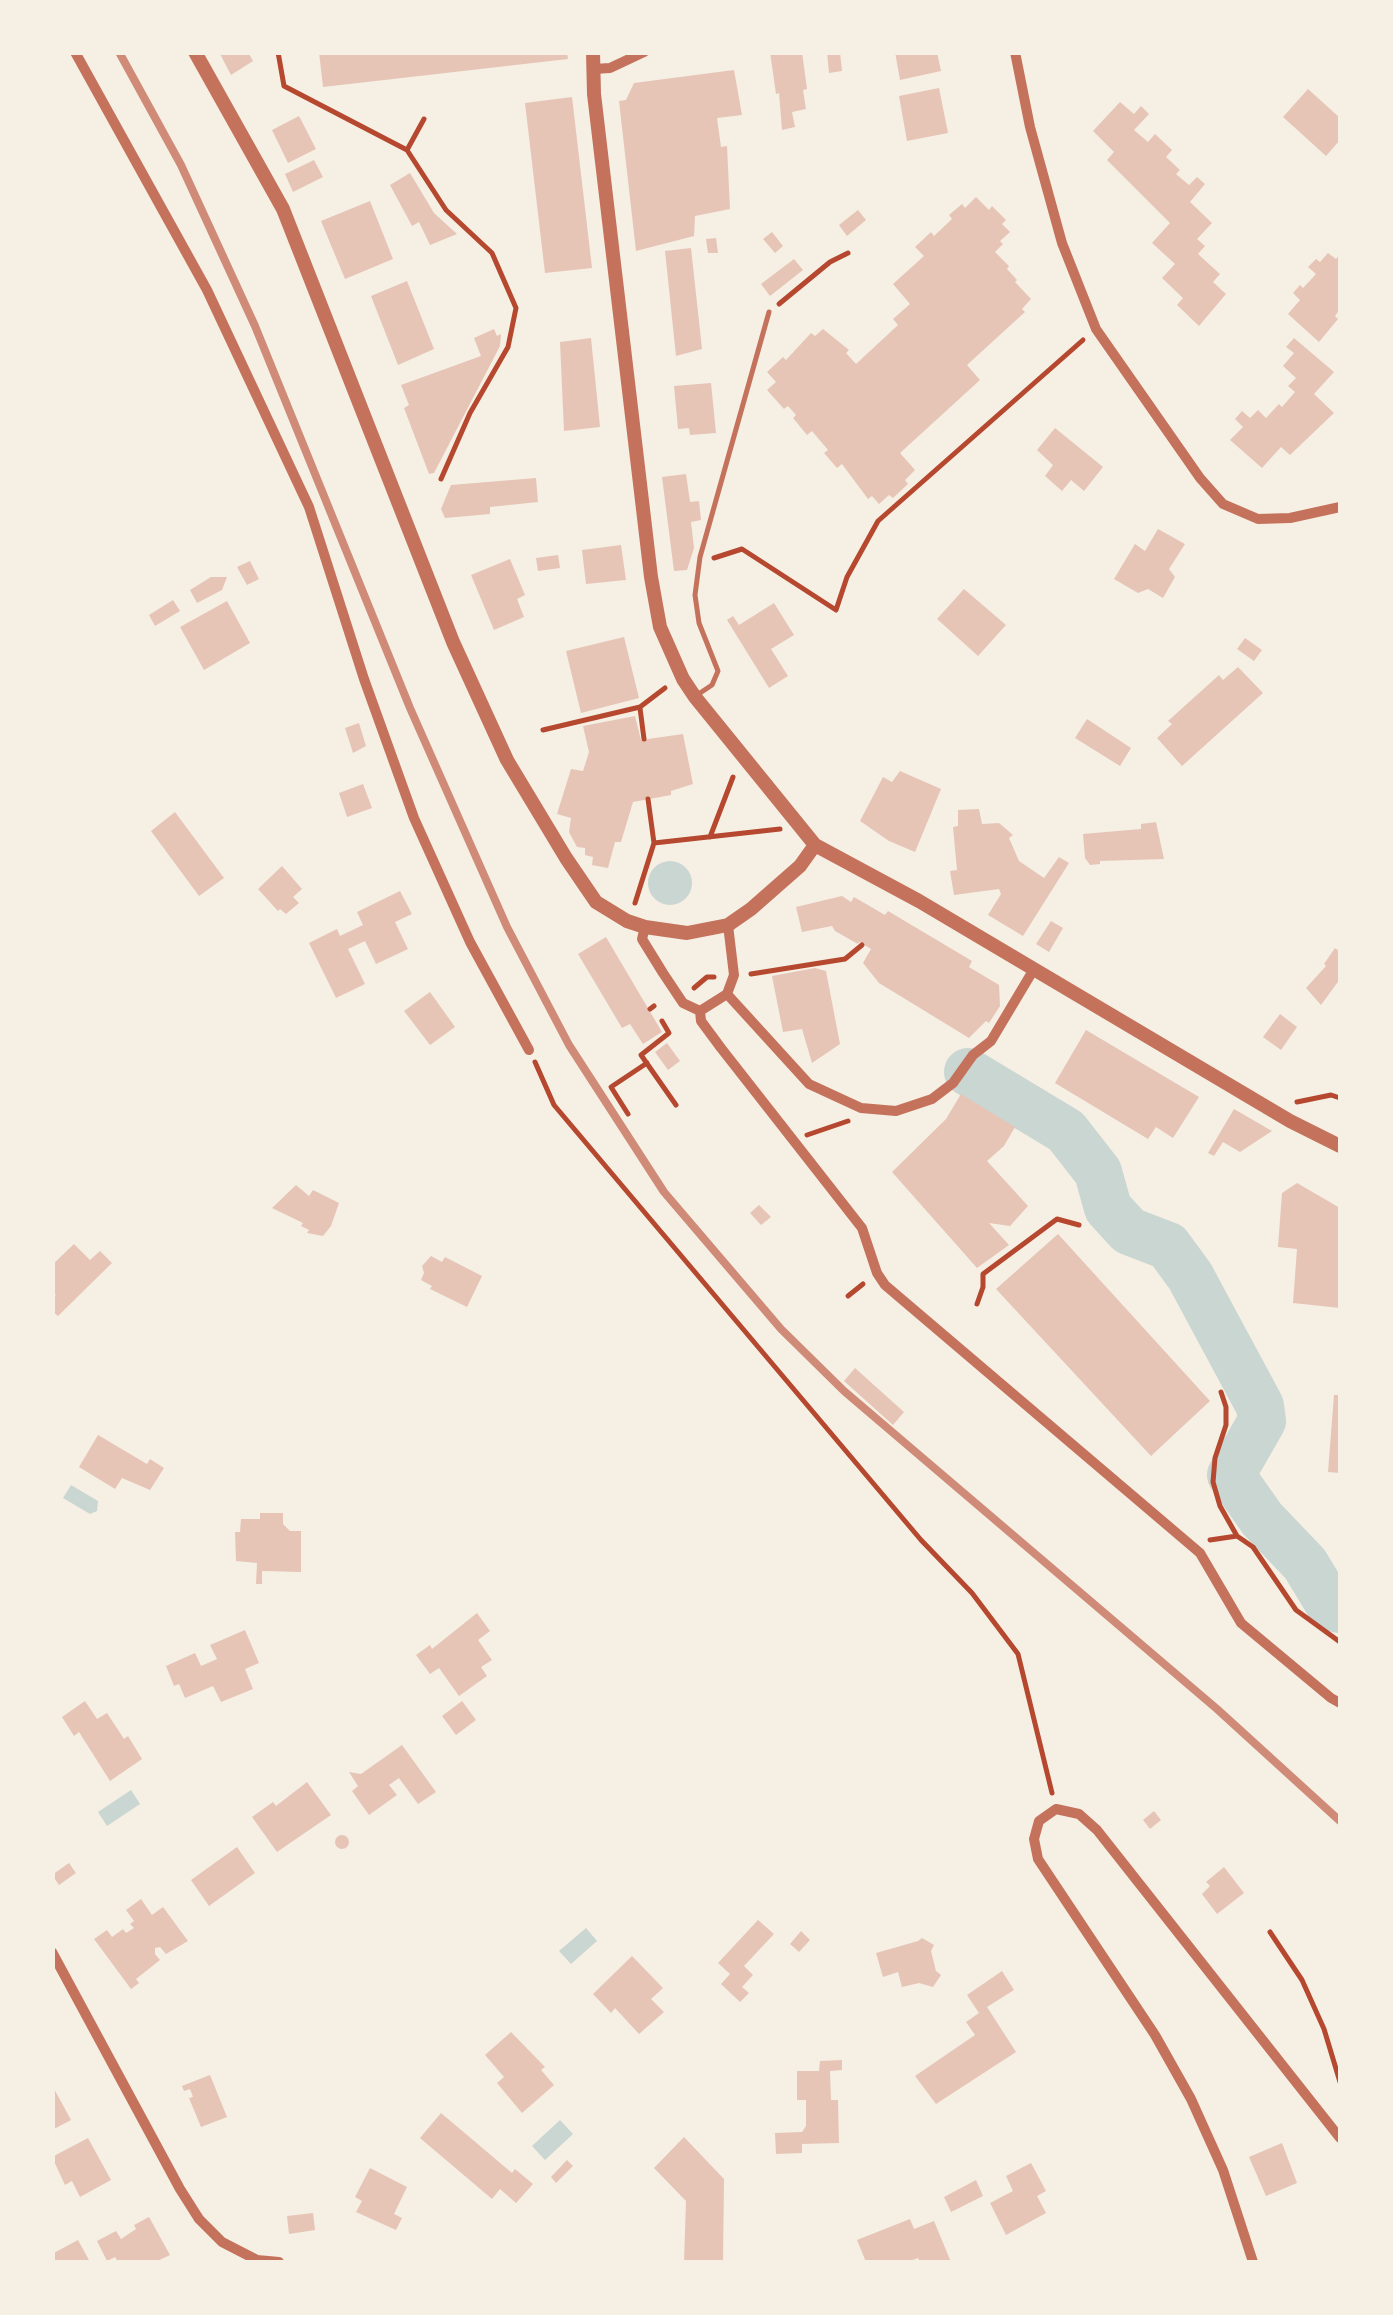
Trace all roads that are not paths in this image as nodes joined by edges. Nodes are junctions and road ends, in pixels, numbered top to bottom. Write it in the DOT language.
graph roads {
  1 [pos="75,52"];
  2 [pos="195,52"];
  3 [pos="594,52"];
  4 [pos="644,52"];
  5 [pos="1015,52"];
  6 [pos="594,69"];
  7 [pos="769,312"];
  8 [pos="1340,507"];
  9 [pos="695,697"];
  10 [pos="815,846"];
  11 [pos="728,924"];
  12 [pos="645,927"];
  13 [pos="1034,969"];
  14 [pos="727,994"];
  15 [pos="700,1012"];
  16 [pos="529,1050"];
  17 [pos="1340,1146"];
  18 [pos="1340,1703"];
  19 [pos="52,1952"];
  20 [pos="1340,2138"];
  21 [pos="279,2262"];
  22 [pos="1253,2262"];
  1 -- 16 [label="street"];
  2 -- 12 [label="street"];
  3 -- 6 [label="street"];
  4 -- 6 [label="street"];
  5 -- 8 [label="street"];
  6 -- 9 [label="street"];
  7 -- 9 [label="lane"];
  9 -- 10 [label="street"];
  10 -- 11 [label="street"];
  10 -- 13 [label="street"];
  11 -- 12 [label="street"];
  11 -- 14 [label="street"];
  12 -- 15 [label="street"];
  13 -- 14 [label="street"];
  13 -- 17 [label="street"];
  14 -- 15 [label="street"];
  15 -- 18 [label="street"];
  19 -- 21 [label="street"];
  20 -- 22 [label="street"];
}
